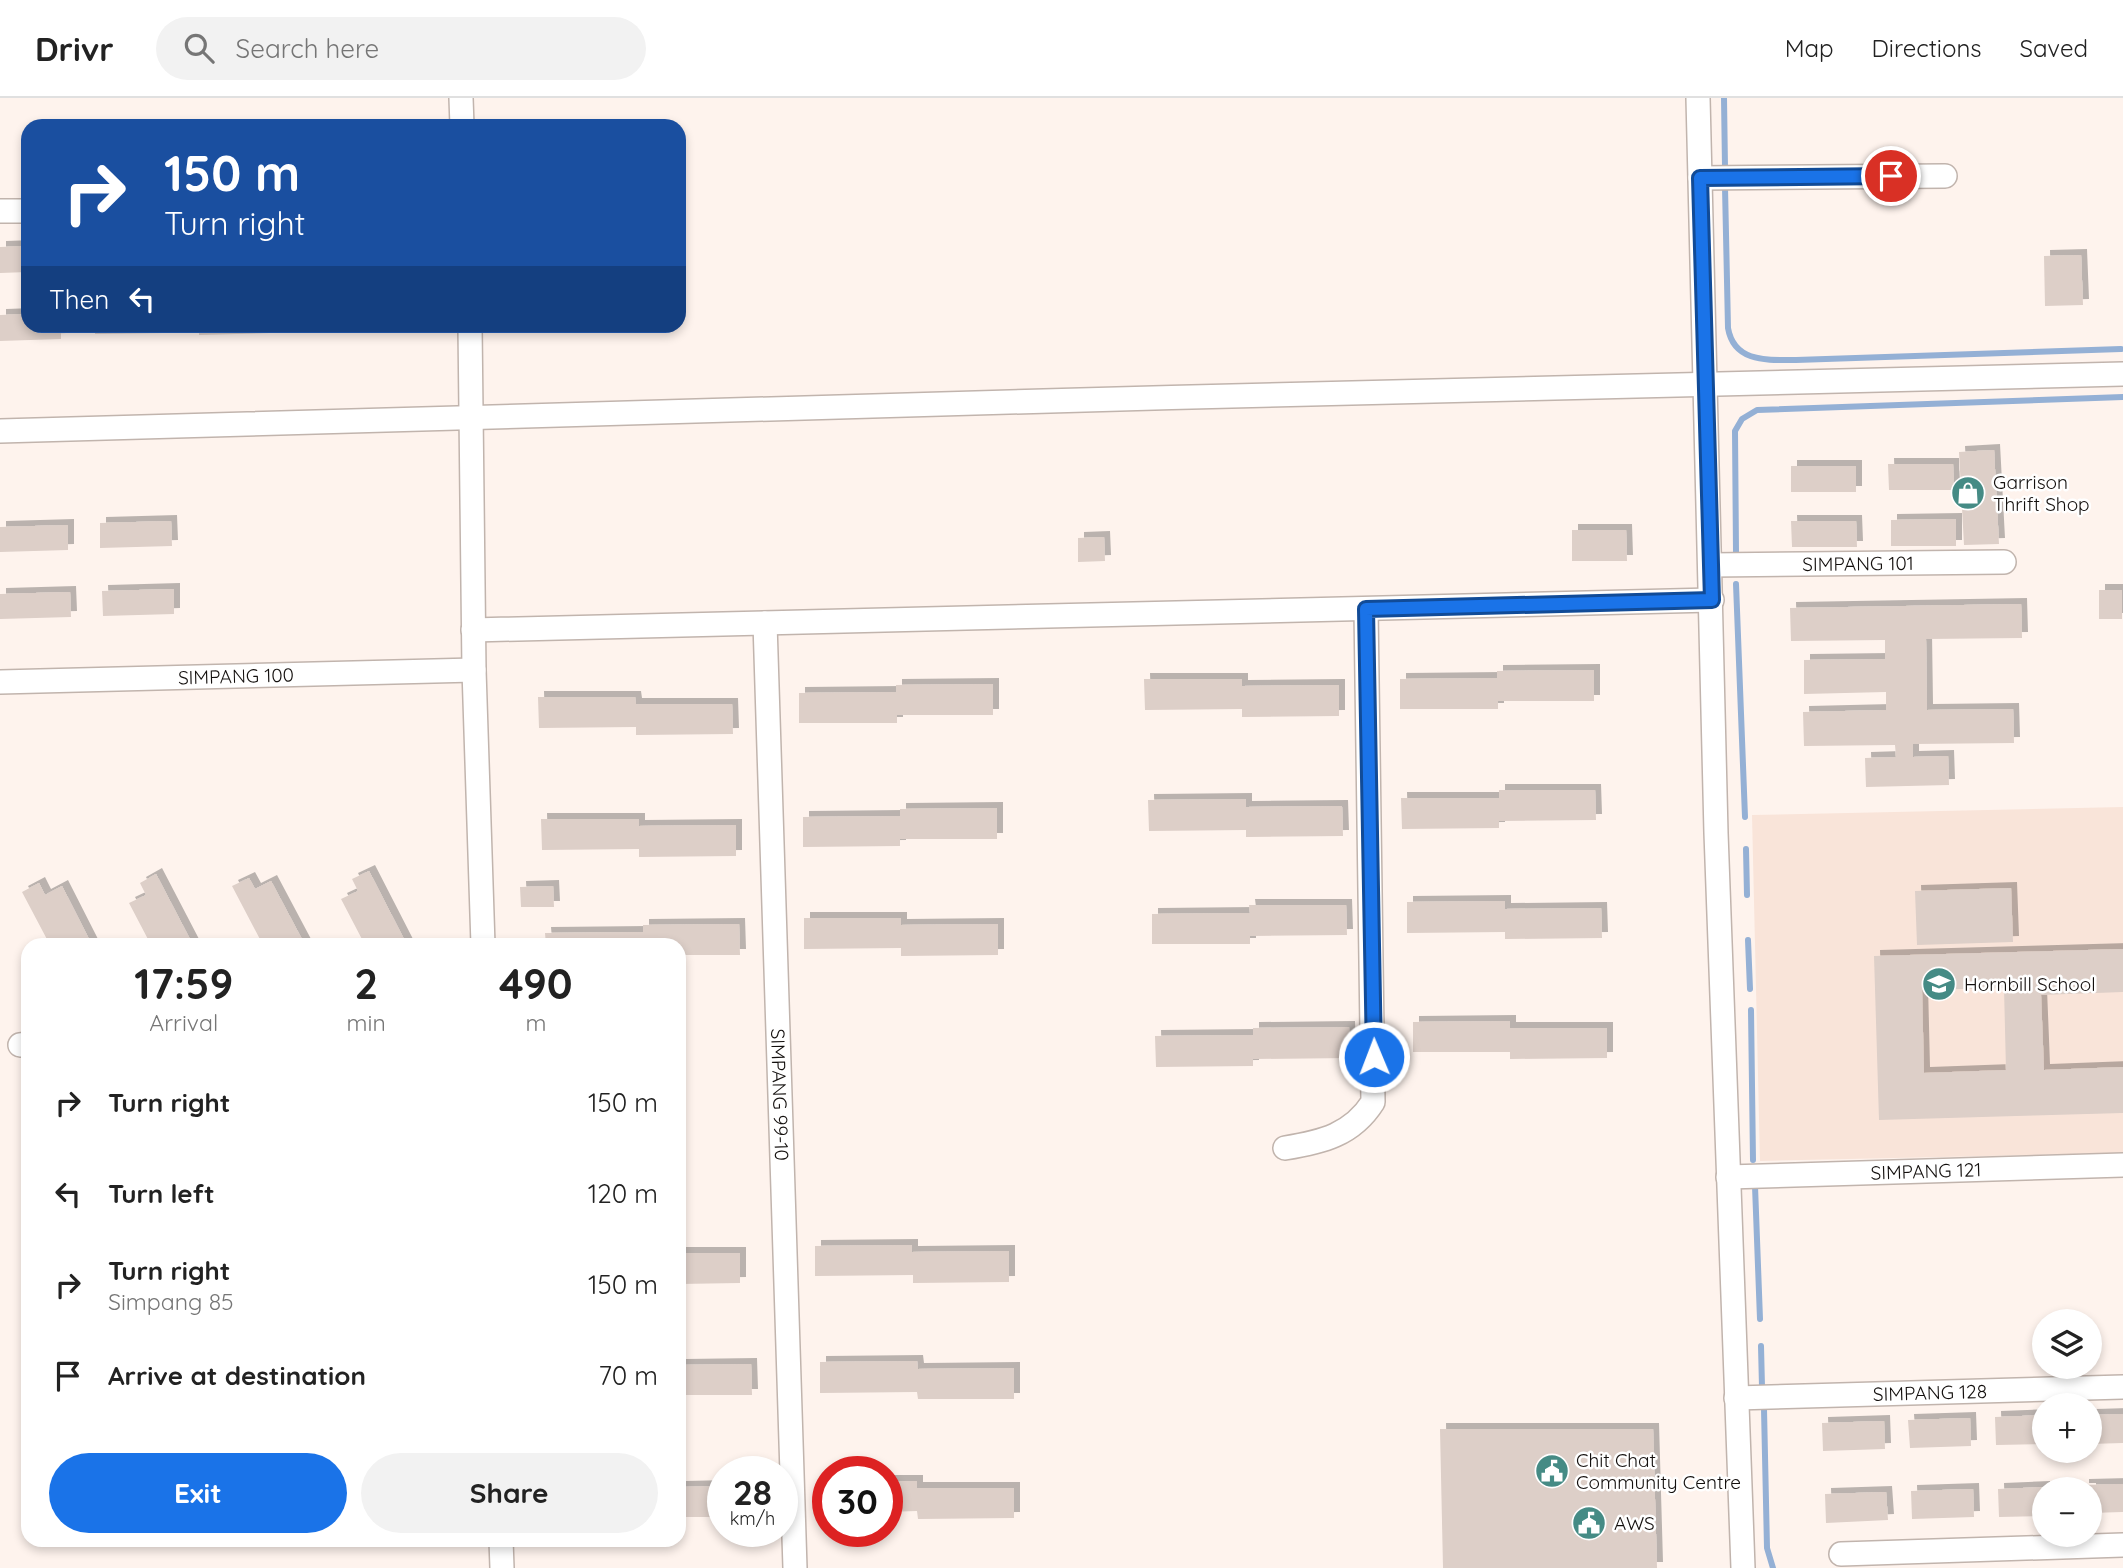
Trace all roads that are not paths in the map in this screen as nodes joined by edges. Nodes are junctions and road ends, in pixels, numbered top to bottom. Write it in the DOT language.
graph roads {
  1 [pos="461,98"];
  2 [pos="1699,98"];
  3 [pos="462,119"];
  4 [pos="1945,176"];
  5 [pos="1700,178"];
  6 [pos="0,211"];
  7 [pos="21,211"];
  8 [pos="470,333"];
  9 [pos="2123,374"];
  10 [pos="1704,382"];
  11 [pos="473,419"];
  12 [pos="0,431"];
  13 [pos="2004,562"];
  14 [pos="1711,565"];
  15 [pos="1712,600"];
  16 [pos="1366,609"];
  17 [pos="765,623"];
  18 [pos="473,630"];
  19 [pos="474,670"];
  20 [pos="0,682"];
  21 [pos="483,938"];
  22 [pos="1285,1147"];
  23 [pos="2123,1165"];
  24 [pos="1728,1177"];
  25 [pos="2123,1387"];
  26 [pos="1736,1398"];
  27 [pos="2123,1545"];
  28 [pos="501,1547"];
  29 [pos="1841,1554"];
  30 [pos="502,1568"];
  31 [pos="795,1568"];
  32 [pos="1743,1568"];
  1 -- 3 [label="street"];
  2 -- 5 [label="street"];
  4 -- 5 [label="street"];
  5 -- 10 [label="street"];
  6 -- 7 [label="street"];
  8 -- 11 [label="street"];
  9 -- 10 [label="street"];
  10 -- 11 [label="street"];
  10 -- 14 [label="street"];
  11 -- 12 [label="street"];
  11 -- 18 [label="street"];
  13 -- 14 [label="street, SIMPANG 101"];
  14 -- 15 [label="street"];
  15 -- 16 [label="street"];
  15 -- 24 [label="street"];
  16 -- 17 [label="street"];
  16 -- 22 [label="street"];
  17 -- 18 [label="street"];
  17 -- 31 [label="street, SIMPANG 99-10"];
  18 -- 19 [label="street"];
  19 -- 20 [label="street, SIMPANG 100"];
  19 -- 21 [label="street"];
  23 -- 24 [label="street, SIMPANG 121"];
  24 -- 26 [label="street"];
  25 -- 26 [label="street, SIMPANG 128"];
  26 -- 32 [label="street"];
  27 -- 29 [label="street"];
  28 -- 30 [label="street"];
}
